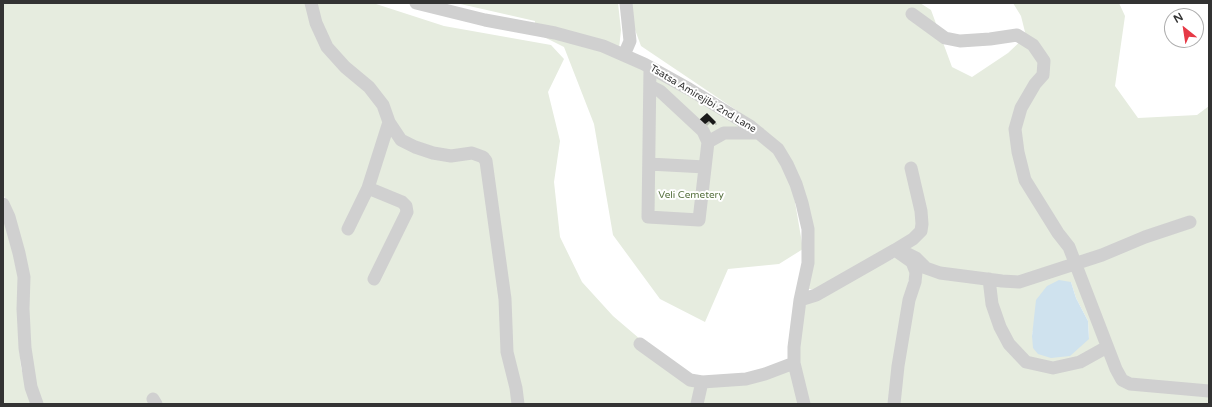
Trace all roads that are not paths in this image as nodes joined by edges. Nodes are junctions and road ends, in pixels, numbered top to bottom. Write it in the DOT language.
graph roads {
  1 [pos="311,3"];
  2 [pos="416,3"];
  3 [pos="626,3"];
  4 [pos="912,14"];
  5 [pos="624,55"];
  6 [pos="650,68"];
  7 [pos="650,86"];
  8 [pos="389,122"];
  9 [pos="759,133"];
  10 [pos="708,142"];
  11 [pos="649,164"];
  12 [pos="705,168"];
  13 [pos="911,168"];
  14 [pos="368,188"];
  15 [pos="3,204"];
  16 [pos="1190,222"];
  17 [pos="348,228"];
  18 [pos="896,250"];
  19 [pos="1075,264"];
  20 [pos="374,279"];
  21 [pos="988,279"];
  22 [pos="800,300"];
  23 [pos="640,344"];
  24 [pos="1107,347"];
  25 [pos="794,363"];
  26 [pos="702,382"];
  27 [pos="1209,391"];
  28 [pos="37,404"];
  29 [pos="518,404"];
  30 [pos="697,404"];
  31 [pos="804,404"];
  32 [pos="894,404"];
  1 -- 8 [label="street"];
  2 -- 5 [label="street, Tsatsa Amirejibi 2nd Lane"];
  3 -- 5 [label="street"];
  4 -- 19 [label="street"];
  5 -- 6 [label="street, Tsatsa Amirejibi 2nd Lane"];
  6 -- 7 [label="street"];
  6 -- 9 [label="street, Tsatsa Amirejibi 2nd Lane"];
  7 -- 10 [label="street"];
  7 -- 11 [label="street"];
  8 -- 14 [label="street"];
  8 -- 29 [label="street"];
  9 -- 10 [label="street"];
  9 -- 22 [label="street, Tsatsa Amirejibi 2nd Lane"];
  10 -- 12 [label="street"];
  11 -- 12 [label="street"];
  11 -- 12 [label="street"];
  13 -- 18 [label="street"];
  14 -- 17 [label="street"];
  14 -- 20 [label="street"];
  15 -- 28 [label="street"];
  16 -- 19 [label="street"];
  18 -- 21 [label="street"];
  18 -- 22 [label="street"];
  18 -- 32 [label="street"];
  19 -- 21 [label="street"];
  19 -- 24 [label="street"];
  21 -- 24 [label="street"];
  22 -- 25 [label="street, Tsatsa Amirejibi 2nd Lane"];
  23 -- 26 [label="street"];
  24 -- 27 [label="street"];
  25 -- 26 [label="street"];
  25 -- 31 [label="street, Tsatsa Amirejibi 2nd Lane"];
  26 -- 30 [label="street"];
}
